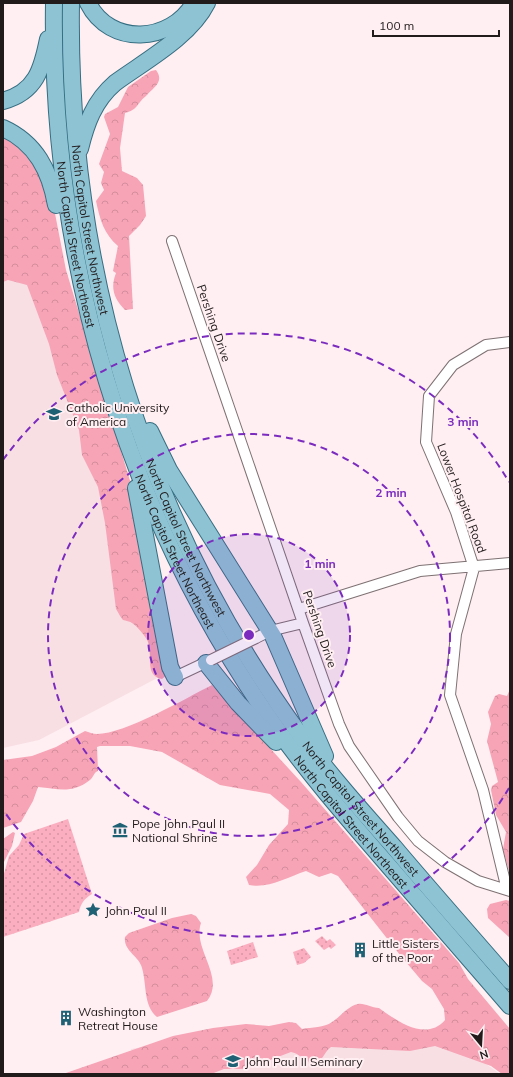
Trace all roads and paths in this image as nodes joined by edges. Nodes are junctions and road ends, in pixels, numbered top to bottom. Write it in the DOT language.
graph roads {
  1 [pos="71,3"];
  2 [pos="88,3"];
  3 [pos="194,3"];
  4 [pos="207,3"];
  5 [pos="54,6"];
  6 [pos="3,101"];
  7 [pos="3,128"];
  8 [pos="78,161"];
  9 [pos="172,241"];
  10 [pos="78,269"];
  11 [pos="510,342"];
  12 [pos="117,361"];
  13 [pos="128,448"];
  14 [pos="510,563"];
  15 [pos="474,568"];
  16 [pos="299,609"];
  17 [pos="303,623"];
  18 [pos="263,634"];
  19 [pos="209,661"];
  20 [pos="175,678"];
  21 [pos="310,773"];
  22 [pos="336,779"];
  23 [pos="508,891"];
  24 [pos="510,981"];
  25 [pos="510,1006"];
  1 -- 8 [label="main road, North Capitol Street Northwest"];
  2 -- 3 [label="main road"];
  4 -- 8 [label="main road"];
  5 -- 6 [label="main road"];
  5 -- 10 [label="main road, North Capitol Street Northeast"];
  7 -- 10 [label="main road"];
  8 -- 12 [label="main road, North Capitol Street Northwest"];
  9 -- 16 [label="street, Pershing Drive"];
  10 -- 13 [label="main road, North Capitol Street Northeast"];
  11 -- 15 [label="street, Lower Hospital Road"];
  12 -- 18 [label="main road"];
  12 -- 22 [label="main road, North Capitol Street Northwest"];
  13 -- 20 [label="main road"];
  13 -- 21 [label="main road, North Capitol Street Northeast"];
  14 -- 15 [label="street"];
  15 -- 16 [label="street"];
  15 -- 23 [label="street"];
  16 -- 17 [label="street, Pershing Drive"];
  17 -- 18 [label="street"];
  17 -- 23 [label="street, Pershing Drive"];
  18 -- 19 [label="street, bridge"];
  18 -- 22 [label="main road"];
  19 -- 20 [label="street"];
  19 -- 21 [label="main road"];
  21 -- 25 [label="main road, North Capitol Street Northeast"];
  22 -- 24 [label="main road, North Capitol Street Northwest"];
}
